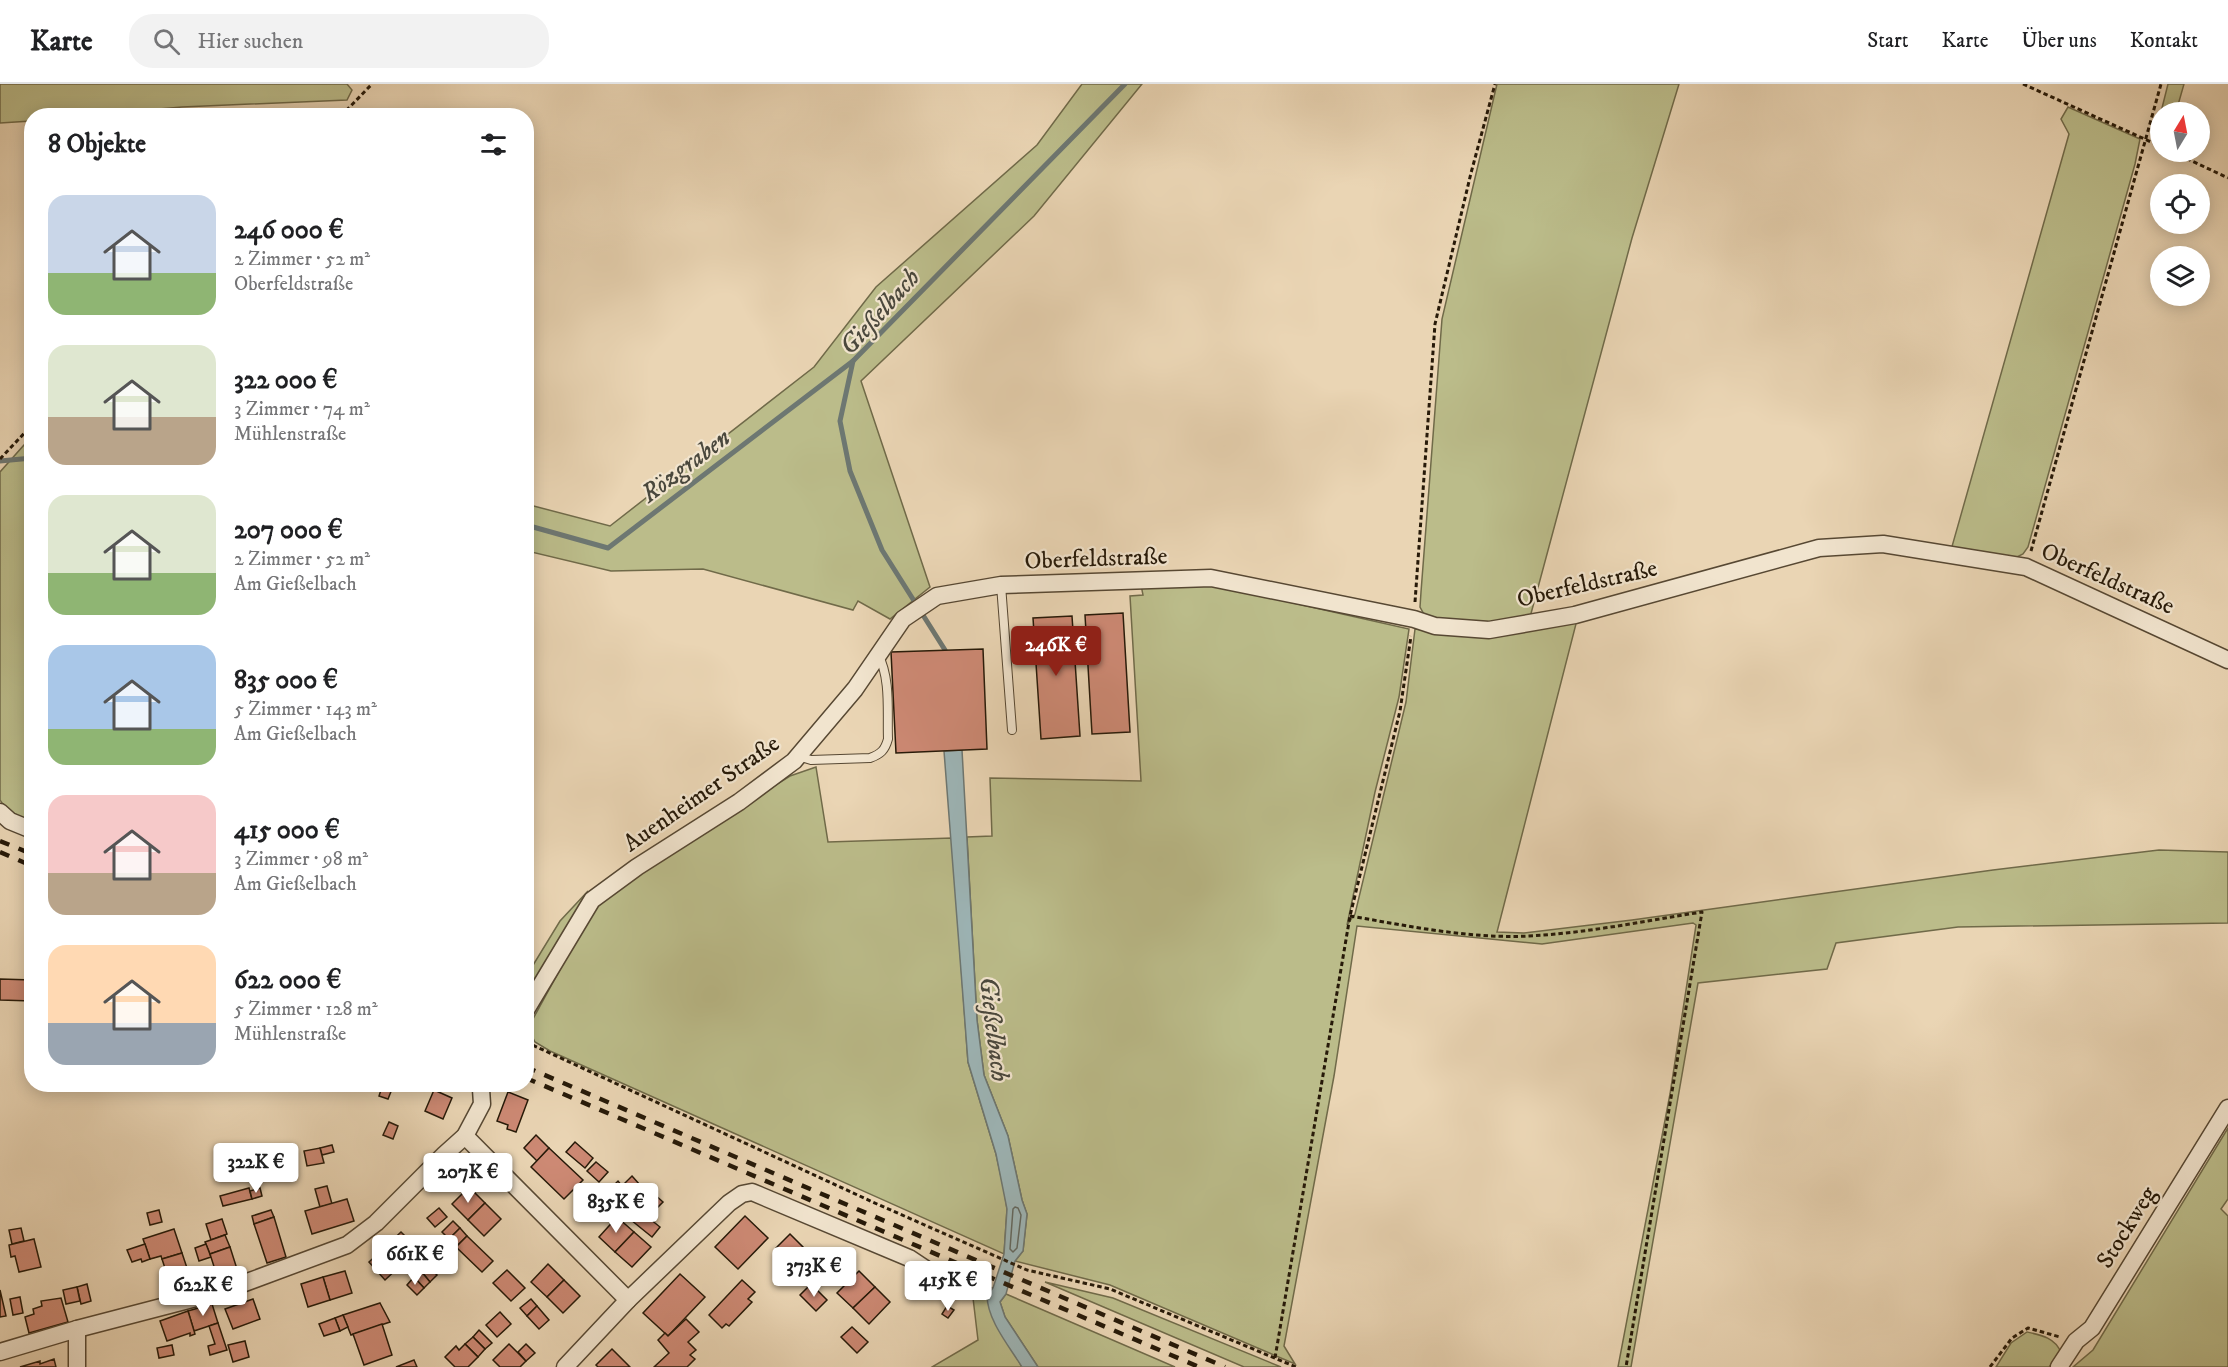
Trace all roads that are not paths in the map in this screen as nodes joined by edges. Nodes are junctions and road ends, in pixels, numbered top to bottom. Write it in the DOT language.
graph roads {
  1 [pos="1000,585"];
  2 [pos="937,596"];
  3 [pos="878,654"];
  4 [pos="2228,660"];
  5 [pos="1012,730"];
  6 [pos="798,756"];
  7 [pos="0,812"];
  8 [pos="24,827"];
  9 [pos="534,997"];
  10 [pos="481,1092"];
  11 [pos="2228,1108"];
  12 [pos="465,1136"];
  13 [pos="936,1276"];
  14 [pos="628,1300"];
  15 [pos="77,1329"];
  16 [pos="0,1352"];
  17 [pos="77,1367"];
  18 [pos="565,1367"];
  19 [pos="2059,1367"];
  1 -- 2 [label="street, Oberfeldstraße"];
  1 -- 4 [label="street, Oberfeldstraße"];
  1 -- 5 [label="lane"];
  2 -- 3 [label="street, Auenheimer Straße"];
  3 -- 6 [label="street, Auenheimer Straße"];
  3 -- 6 [label="lane"];
  6 -- 9 [label="street, Auenheimer Straße"];
  7 -- 8 [label="street"];
  10 -- 12 [label="street"];
  11 -- 19 [label="street, Stockweg"];
  12 -- 14 [label="street"];
  12 -- 15 [label="street"];
  13 -- 14 [label="street"];
  14 -- 18 [label="street"];
  15 -- 16 [label="street"];
  15 -- 17 [label="street"];
}
